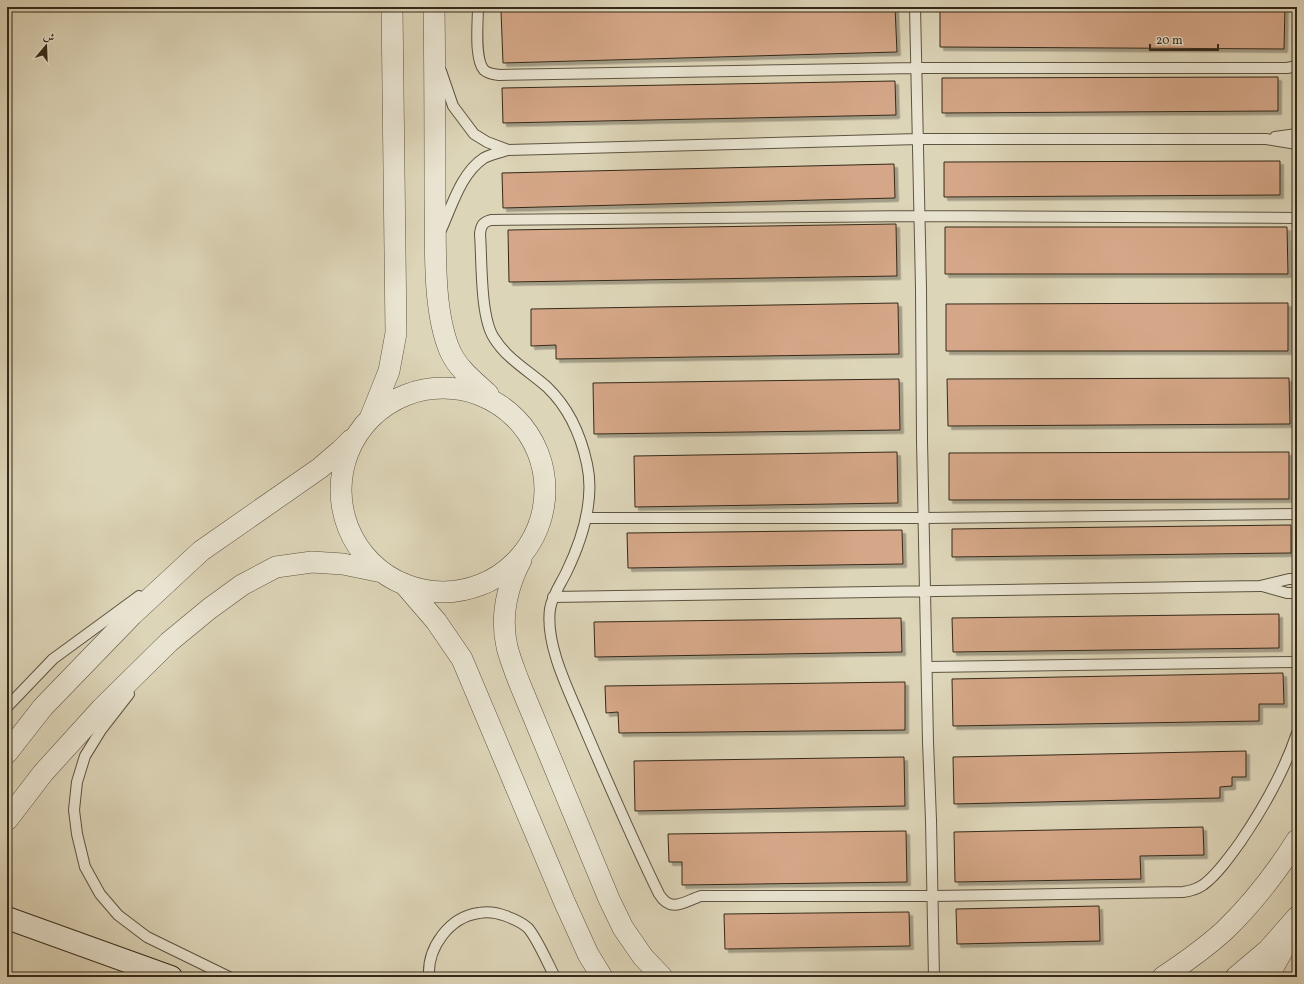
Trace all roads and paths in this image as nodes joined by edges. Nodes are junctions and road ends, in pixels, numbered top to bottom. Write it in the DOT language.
graph roads {
  1 [pos="392,7"];
  2 [pos="434,7"];
  3 [pos="478,7"];
  4 [pos="915,7"];
  5 [pos="434,51"];
  6 [pos="1297,66"];
  7 [pos="917,68"];
  8 [pos="1297,134"];
  9 [pos="918,139"];
  10 [pos="1266,139"];
  11 [pos="1297,144"];
  12 [pos="508,150"];
  13 [pos="919,216"];
  14 [pos="1297,218"];
  15 [pos="436,242"];
  16 [pos="497,403"];
  17 [pos="365,424"];
  18 [pos="1297,514"];
  19 [pos="586,518"];
  20 [pos="924,518"];
  21 [pos="200,551"];
  22 [pos="525,552"];
  23 [pos="382,572"];
  24 [pos="1297,579"];
  25 [pos="404,584"];
  26 [pos="1260,586"];
  27 [pos="926,592"];
  28 [pos="1297,593"];
  29 [pos="553,597"];
  30 [pos="170,642"];
  31 [pos="1297,662"];
  32 [pos="927,667"];
  33 [pos="7,707"];
  34 [pos="1297,732"];
  35 [pos="7,752"];
  36 [pos="7,820"];
  37 [pos="1297,840"];
  38 [pos="932,896"];
  39 [pos="564,901"];
  40 [pos="1297,917"];
  41 [pos="7,918"];
  42 [pos="1297,926"];
  43 [pos="171,977"];
  44 [pos="229,977"];
  45 [pos="429,977"];
  46 [pos="555,977"];
  47 [pos="590,977"];
  48 [pos="602,977"];
  49 [pos="662,977"];
  50 [pos="934,977"];
  51 [pos="1162,977"];
  52 [pos="1236,977"];
  53 [pos="1268,977"];
  1 -- 17 [label="street"];
  2 -- 5 [label="street"];
  3 -- 7 [label="lane"];
  4 -- 7 [label="lane"];
  5 -- 12 [label="lane"];
  5 -- 15 [label="street"];
  6 -- 7 [label="lane"];
  7 -- 9 [label="lane"];
  8 -- 10 [label="lane"];
  9 -- 10 [label="lane"];
  9 -- 12 [label="lane"];
  9 -- 13 [label="lane"];
  10 -- 11 [label="lane"];
  12 -- 15 [label="lane"];
  13 -- 14 [label="lane"];
  13 -- 19 [label="lane"];
  13 -- 20 [label="lane"];
  15 -- 16 [label="street"];
  16 -- 17 [label="street"];
  16 -- 22 [label="street"];
  17 -- 21 [label="street"];
  17 -- 23 [label="street"];
  18 -- 20 [label="lane"];
  19 -- 20 [label="lane"];
  19 -- 29 [label="lane"];
  20 -- 27 [label="lane"];
  21 -- 33 [label="lane"];
  21 -- 35 [label="street"];
  22 -- 25 [label="street"];
  22 -- 49 [label="street"];
  23 -- 25 [label="street"];
  23 -- 30 [label="street"];
  24 -- 26 [label="lane"];
  25 -- 39 [label="street"];
  26 -- 27 [label="lane"];
  26 -- 28 [label="lane"];
  27 -- 29 [label="lane"];
  27 -- 32 [label="lane"];
  29 -- 38 [label="lane"];
  30 -- 36 [label="street"];
  30 -- 44 [label="lane"];
  31 -- 32 [label="lane"];
  32 -- 38 [label="lane"];
  34 -- 38 [label="lane"];
  37 -- 51 [label="street"];
  38 -- 50 [label="lane"];
  39 -- 47 [label="street"];
  39 -- 48 [label="street"];
  40 -- 52 [label="street"];
  41 -- 43 [label="main road"];
  42 -- 53 [label="street"];
  45 -- 46 [label="lane"];
}
